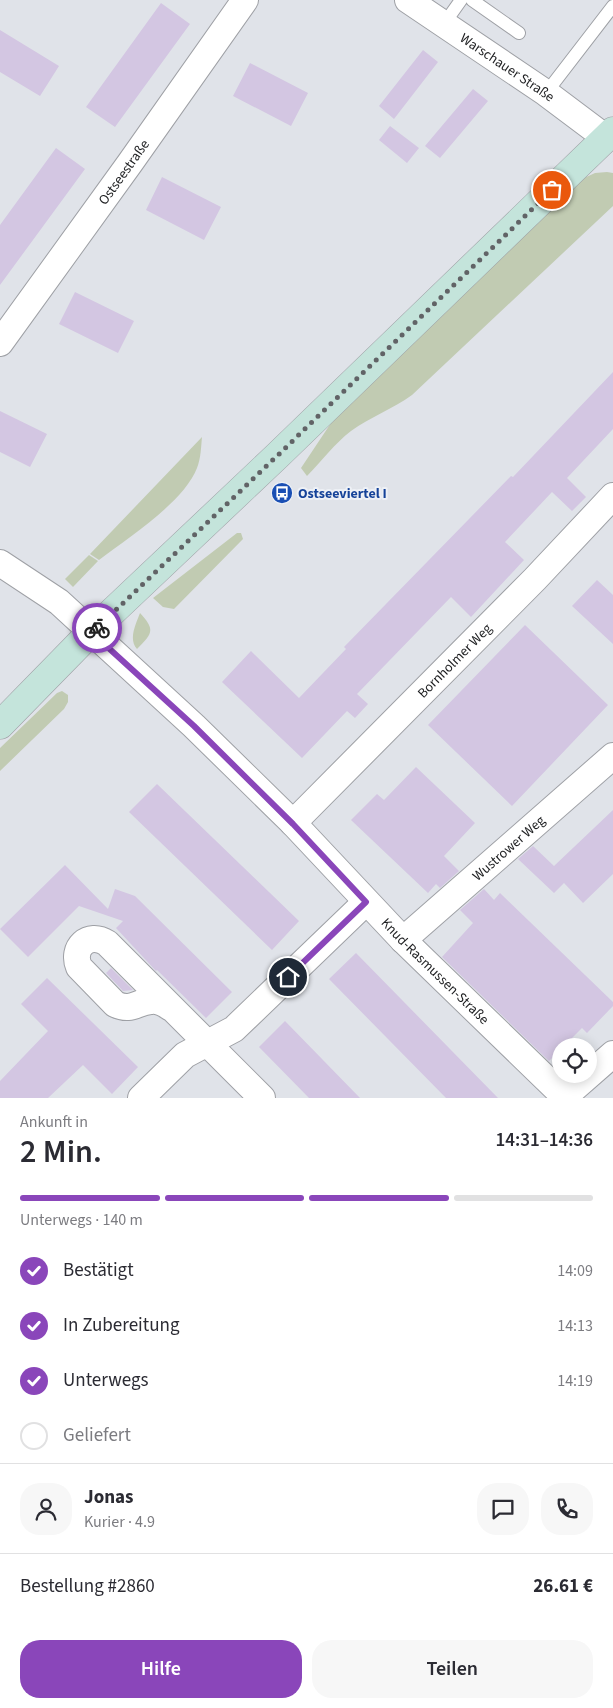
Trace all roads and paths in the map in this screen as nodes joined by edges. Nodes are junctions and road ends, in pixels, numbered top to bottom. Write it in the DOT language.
graph roads {
  1 [pos="408,0"];
  2 [pos="461,0"];
  3 [pos="472,0"];
  4 [pos="240,2"];
  5 [pos="613,6"];
  6 [pos="444,24"];
  7 [pos="519,33"];
  8 [pos="546,93"];
  9 [pos="611,138"];
  10 [pos="0,343"];
  11 [pos="613,496"];
  12 [pos="0,563"];
  13 [pos="91,632"];
  14 [pos="0,725"];
  15 [pos="613,756"];
  16 [pos="293,824"];
  17 [pos="366,902"];
  18 [pos="403,940"];
  19 [pos="171,1008"];
  20 [pos="206,1043"];
  21 [pos="613,1054"];
  22 [pos="565,1097"];
  23 [pos="141,1098"];
  24 [pos="262,1098"];
  1 -- 6 [label="street, Warschauer Straße"];
  2 -- 6 [label="lane"];
  3 -- 7 [label="lane"];
  4 -- 10 [label="street, Ostseestraße"];
  5 -- 8 [label="lane"];
  6 -- 8 [label="street, Warschauer Straße"];
  8 -- 9 [label="street, Warschauer Straße"];
  9 -- 13 [label="main road"];
  11 -- 16 [label="street, Bornholmer Weg"];
  12 -- 13 [label="street, Knud-Rasmussen-Straße"];
  13 -- 14 [label="main road"];
  13 -- 16 [label="street, Knud-Rasmussen-Straße"];
  15 -- 18 [label="street, Wustrower Weg"];
  16 -- 17 [label="street, Knud-Rasmussen-Straße"];
  17 -- 18 [label="street, Knud-Rasmussen-Straße"];
  17 -- 20 [label="street"];
  18 -- 22 [label="street, Knud-Rasmussen-Straße"];
  19 -- 20 [label="street"];
  20 -- 23 [label="street"];
  20 -- 24 [label="street"];
  21 -- 22 [label="street"];
}
